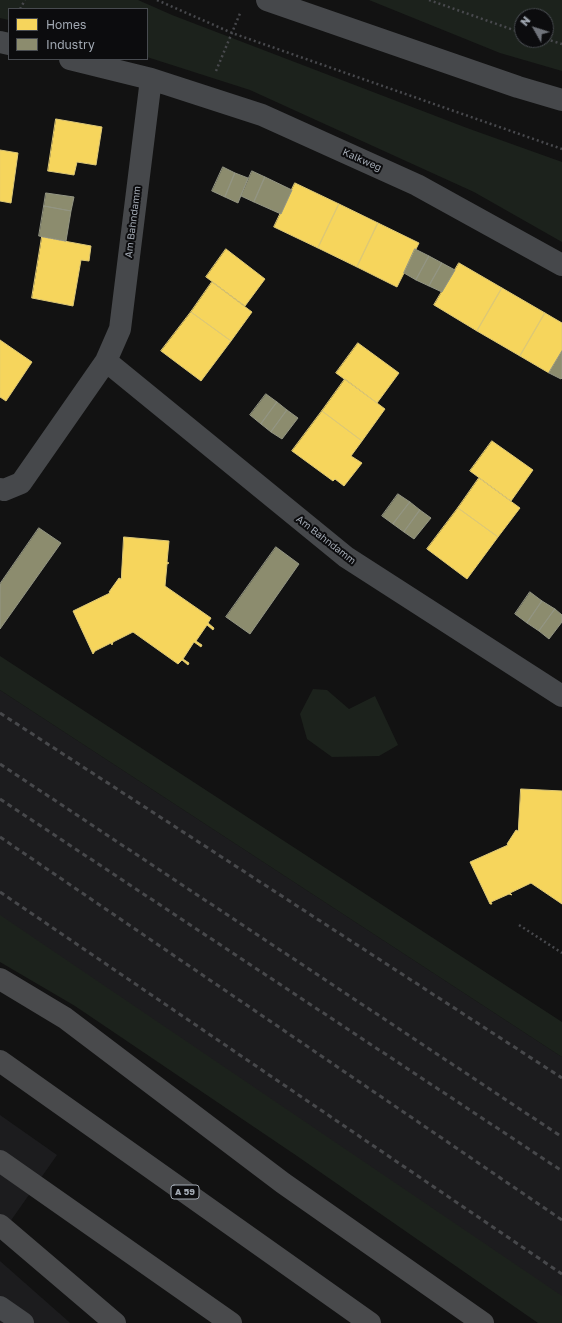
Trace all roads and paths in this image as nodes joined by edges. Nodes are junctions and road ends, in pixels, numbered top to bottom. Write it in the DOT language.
graph roads {
  1 [pos="157,0"];
  2 [pos="267,0"];
  3 [pos="429,0"];
  4 [pos="243,8"];
  5 [pos="514,30"];
  6 [pos="232,33"];
  7 [pos="74,60"];
  8 [pos="151,79"];
  9 [pos="205,96"];
  10 [pos="562,100"];
  11 [pos="562,149"];
  12 [pos="562,265"];
  13 [pos="106,361"];
  14 [pos="0,489"];
  15 [pos="562,696"];
  16 [pos="518,925"];
  17 [pos="562,954"];
  18 [pos="0,978"];
  19 [pos="0,1061"];
  20 [pos="0,1161"];
  21 [pos="6,1230"];
  22 [pos="0,1307"];
  23 [pos="23,1323"];
  24 [pos="115,1323"];
  25 [pos="231,1323"];
  26 [pos="370,1323"];
  27 [pos="483,1323"];
  1 -- 6 [label="path"];
  2 -- 10 [label="street"];
  3 -- 5 [label="path"];
  4 -- 6 [label="path"];
  6 -- 9 [label="path"];
  6 -- 11 [label="path"];
  7 -- 8 [label="street, Kalkweg"];
  8 -- 9 [label="street, Kalkweg"];
  8 -- 13 [label="street, Am Bahndamm"];
  9 -- 12 [label="street, Kalkweg"];
  13 -- 14 [label="street, Am Bahndamm"];
  13 -- 15 [label="street, Am Bahndamm"];
  16 -- 17 [label="path"];
  18 -- 27 [label="highway"];
  19 -- 26 [label="highway, A 59"];
  20 -- 25 [label="highway"];
  21 -- 24 [label="highway"];
  22 -- 23 [label="street"];
}
